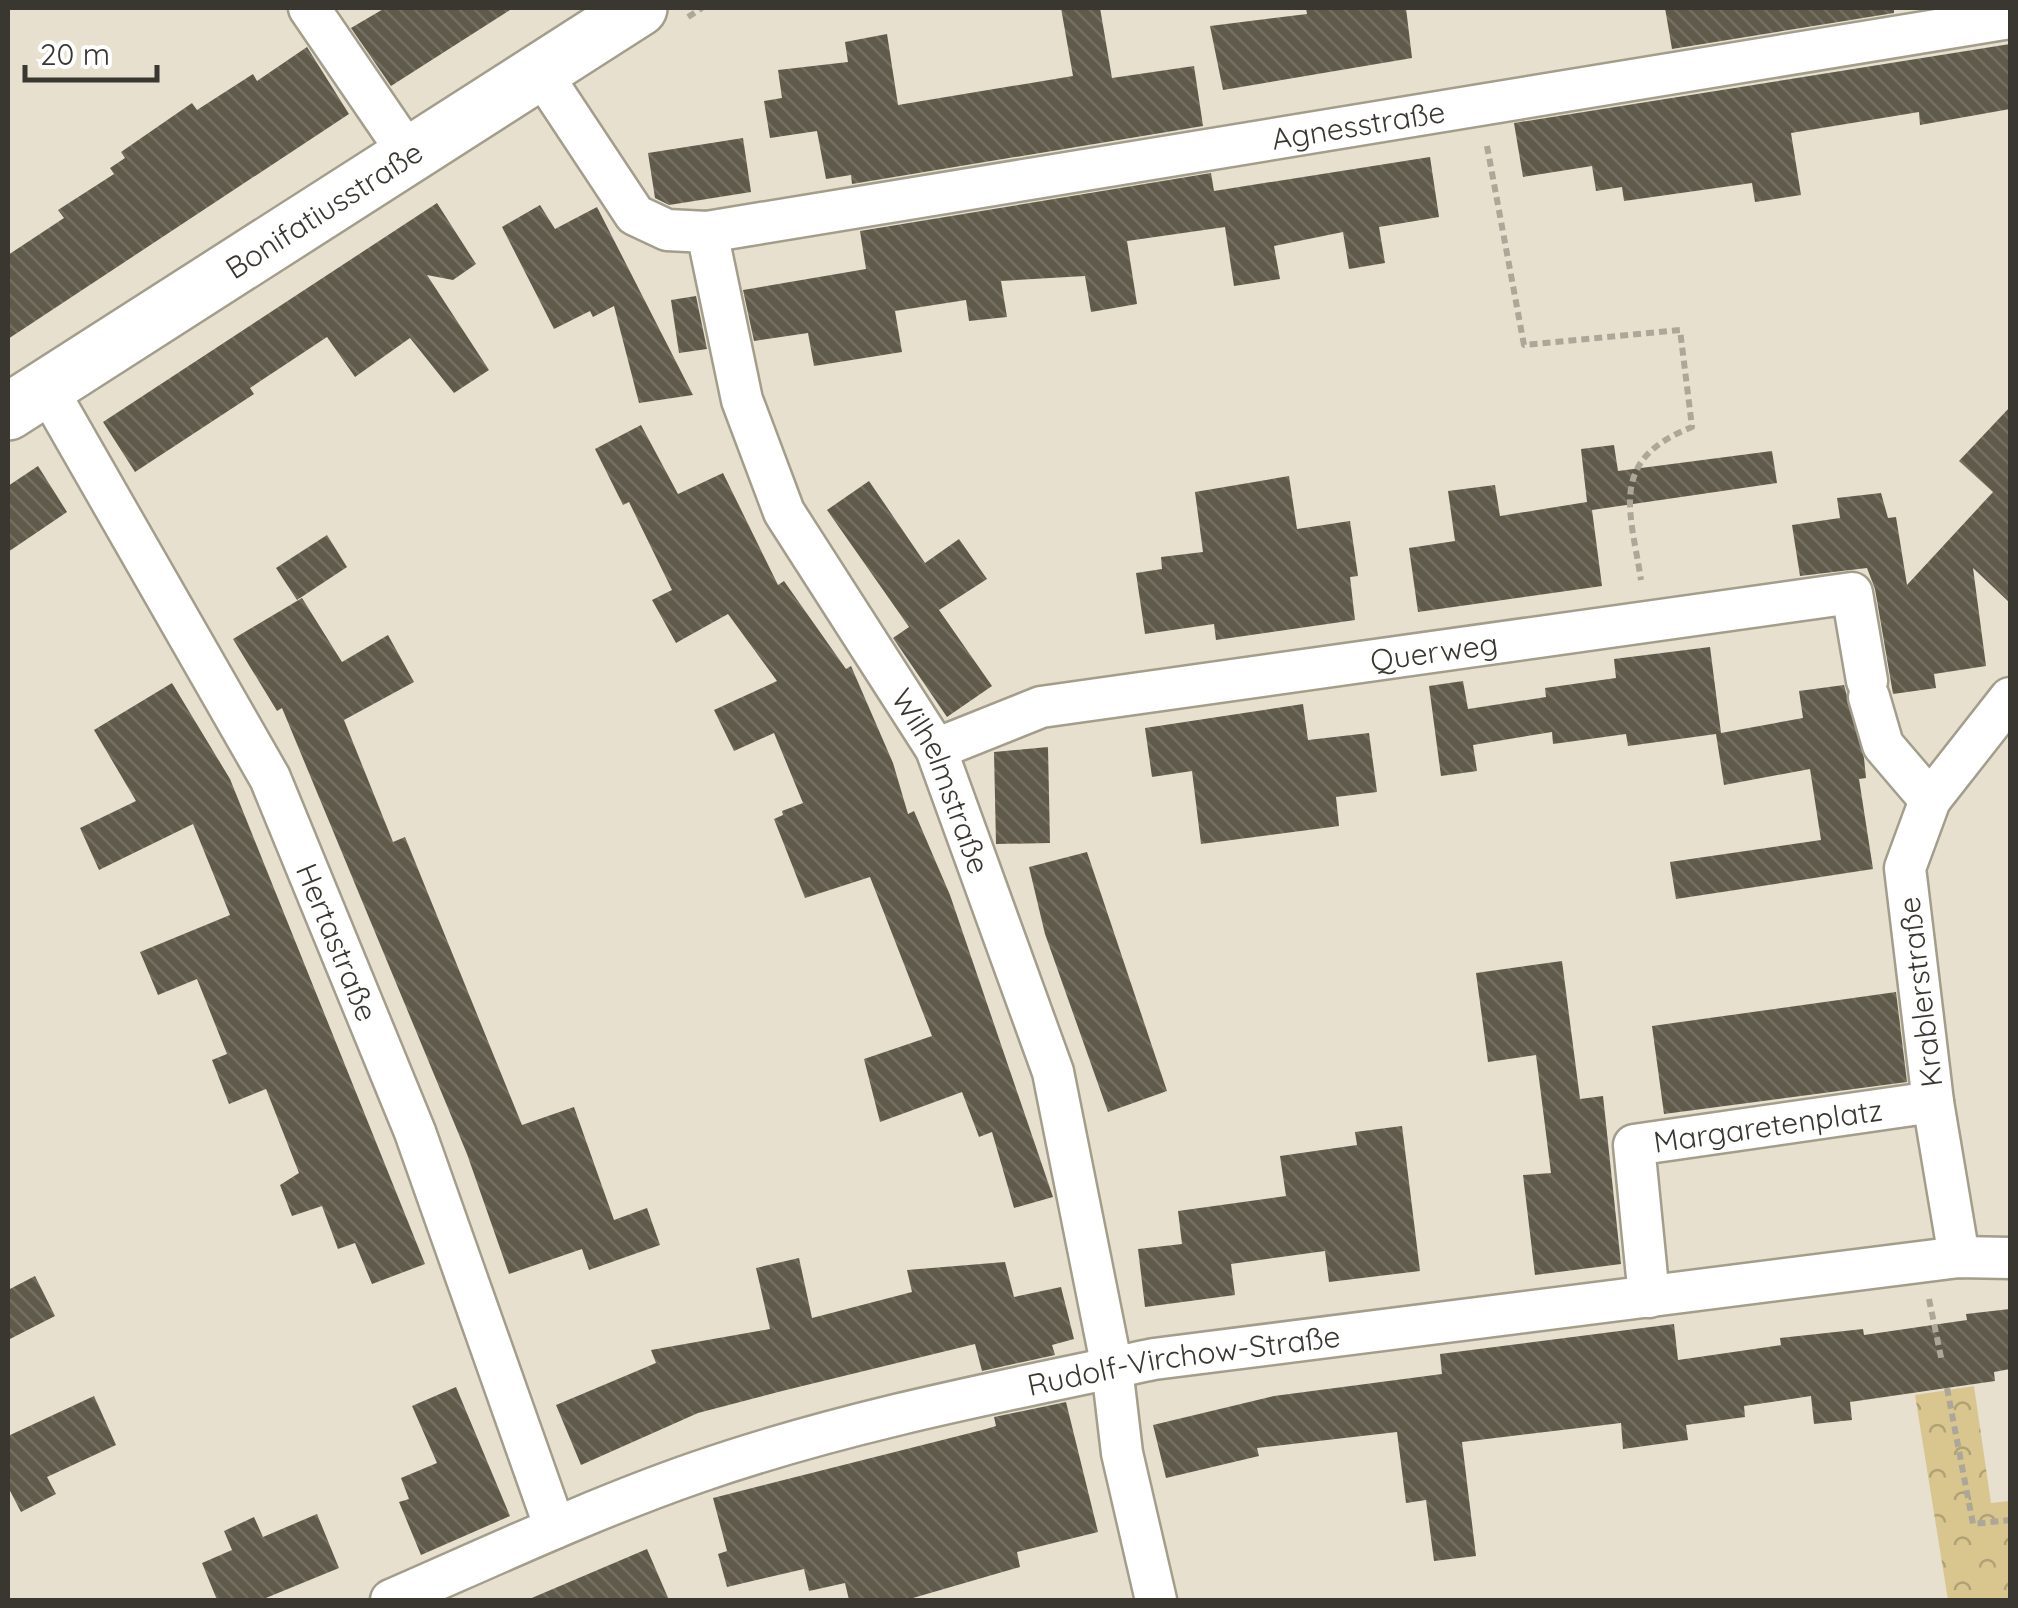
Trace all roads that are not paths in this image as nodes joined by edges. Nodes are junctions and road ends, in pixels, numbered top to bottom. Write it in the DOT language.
graph roads {
  1 [pos="309,8"];
  2 [pos="640,8"];
  3 [pos="2010,18"];
  4 [pos="541,72"];
  5 [pos="410,156"];
  6 [pos="706,232"];
  7 [pos="26,399"];
  8 [pos="2010,698"];
  9 [pos="936,749"];
  10 [pos="1930,800"];
  11 [pos="1933,1102"];
  12 [pos="2010,1258"];
  13 [pos="1941,1260"];
  14 [pos="1649,1296"];
  15 [pos="1112,1368"];
  16 [pos="555,1528"];
  17 [pos="391,1600"];
  18 [pos="1156,1600"];
  1 -- 5 [label="street"];
  2 -- 4 [label="street, Bonifatiusstraße"];
  3 -- 6 [label="street, Agnesstraße"];
  4 -- 5 [label="street, Bonifatiusstraße"];
  4 -- 6 [label="street"];
  5 -- 7 [label="street, Bonifatiusstraße"];
  6 -- 9 [label="street, Wilhelmstraße"];
  7 -- 16 [label="street, Hertastraße"];
  8 -- 10 [label="street, Krablerstraße"];
  9 -- 10 [label="street, Querweg"];
  9 -- 15 [label="street, Wilhelmstraße"];
  10 -- 11 [label="street, Krablerstraße"];
  11 -- 13 [label="street, Krablerstraße"];
  11 -- 14 [label="street, Margaretenplatz"];
  12 -- 13 [label="street, Rudolf-Virchow-Straße"];
  13 -- 14 [label="street, Rudolf-Virchow-Straße"];
  14 -- 15 [label="street, Rudolf-Virchow-Straße"];
  15 -- 16 [label="street, Rudolf-Virchow-Straße"];
  15 -- 18 [label="street, Wilhelmstraße"];
  16 -- 17 [label="street, Rudolf-Virchow-Straße"];
}
